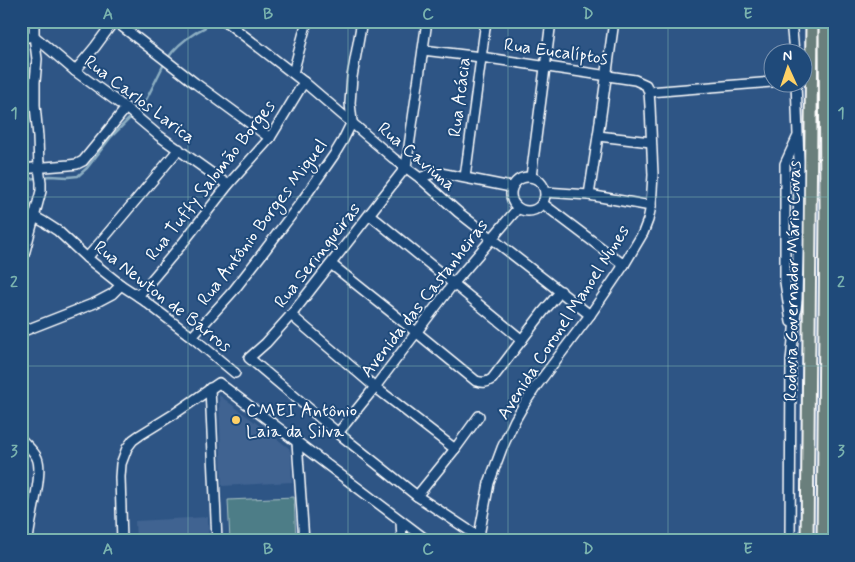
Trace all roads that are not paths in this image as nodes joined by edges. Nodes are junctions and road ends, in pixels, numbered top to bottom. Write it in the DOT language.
graph roads {
  1 [pos="34,21"];
  2 [pos="115,21"];
  3 [pos="225,21"];
  4 [pos="306,21"];
  5 [pos="362,21"];
  6 [pos="427,21"];
  7 [pos="486,21"];
  8 [pos="551,21"];
  9 [pos="614,21"];
  10 [pos="791,21"];
  11 [pos="806,21"];
  12 [pos="812,21"];
  13 [pos="826,21"];
  14 [pos="34,36"];
  15 [pos="21,38"];
  16 [pos="793,42"];
  17 [pos="809,42"];
  18 [pos="812,42"];
  19 [pos="423,50"];
  20 [pos="481,57"];
  21 [pos="544,66"];
  22 [pos="75,71"];
  23 [pos="293,73"];
  24 [pos="606,75"];
  25 [pos="304,82"];
  26 [pos="762,83"];
  27 [pos="649,92"];
  28 [pos="796,92"];
  29 [pos="812,92"];
  30 [pos="126,108"];
  31 [pos="352,122"];
  32 [pos="598,136"];
  33 [pos="798,136"];
  34 [pos="270,138"];
  35 [pos="651,142"];
  36 [pos="179,149"];
  37 [pos="406,168"];
  38 [pos="21,169"];
  39 [pos="40,174"];
  40 [pos="466,177"];
  41 [pos="531,177"];
  42 [pos="420,178"];
  43 [pos="228,185"];
  44 [pos="512,187"];
  45 [pos="545,192"];
  46 [pos="589,195"];
  47 [pos="542,203"];
  48 [pos="651,206"];
  49 [pos="518,208"];
  50 [pos="370,215"];
  51 [pos="21,218"];
  52 [pos="35,218"];
  53 [pos="492,238"];
  54 [pos="87,258"];
  55 [pos="330,264"];
  56 [pos="624,265"];
  57 [pos="21,266"];
  58 [pos="121,284"];
  59 [pos="453,284"];
  60 [pos="561,291"];
  61 [pos="138,296"];
  62 [pos="291,315"];
  63 [pos="590,315"];
  64 [pos="21,332"];
  65 [pos="416,332"];
  66 [pos="192,337"];
  67 [pos="793,337"];
  68 [pos="522,340"];
  69 [pos="235,373"];
  70 [pos="215,385"];
  71 [pos="375,387"];
  72 [pos="479,416"];
  73 [pos="338,433"];
  74 [pos="21,439"];
  75 [pos="297,442"];
  76 [pos="455,449"];
  77 [pos="417,496"];
  78 [pos="401,520"];
  79 [pos="478,539"];
  80 [pos="28,541"];
  81 [pos="122,541"];
  82 [pos="217,541"];
  83 [pos="304,541"];
  84 [pos="402,541"];
  85 [pos="428,541"];
  86 [pos="790,541"];
  87 [pos="807,541"];
  88 [pos="823,541"];
  1 -- 14 [label="street"];
  2 -- 22 [label="street"];
  2 -- 34 [label="street"];
  3 -- 23 [label="street, Rua Caviúna"];
  4 -- 23 [label="street"];
  5 -- 31 [label="street"];
  6 -- 19 [label="street"];
  7 -- 20 [label="street, Rua Acácia"];
  8 -- 21 [label="street"];
  9 -- 24 [label="street"];
  10 -- 16 [label="street"];
  11 -- 17 [label="main road"];
  12 -- 18 [label="main road, Rodovia Governador Mário Covas"];
  13 -- 88 [label="main road, Rodovia Governador Mário Covas"];
  14 -- 15 [label="street"];
  14 -- 22 [label="street, Rua Carlos Larica"];
  14 -- 39 [label="street"];
  19 -- 20 [label="street, Rua Eucalíptos"];
  19 -- 37 [label="street"];
  20 -- 21 [label="street, Rua Eucalíptos"];
  20 -- 40 [label="street, Rua Acácia"];
  21 -- 24 [label="street, Rua Eucalíptos"];
  21 -- 41 [label="street"];
  22 -- 30 [label="street, Rua Carlos Larica"];
  23 -- 25 [label="street, Rua Caviúna"];
  24 -- 27 [label="street, Rua Eucalíptos"];
  24 -- 32 [label="street"];
  25 -- 31 [label="street, Rua Caviúna"];
  25 -- 34 [label="street, Rua Tuffy Salomão Borges"];
  26 -- 27 [label="street"];
  27 -- 35 [label="street, Avenida Coronel Manoel Nunes"];
  28 -- 33 [label="street"];
  29 -- 87 [label="main road, Rodovia Governador Mário Covas"];
  30 -- 36 [label="street, Rua Carlos Larica"];
  30 -- 39 [label="street"];
  31 -- 37 [label="street, Rua Caviúna"];
  31 -- 66 [label="street, Rua Antônio Borges Miguel"];
  32 -- 35 [label="street"];
  32 -- 46 [label="street"];
  33 -- 67 [label="street"];
  33 -- 67 [label="street"];
  34 -- 43 [label="street, Rua Tuffy Salomão Borges"];
  35 -- 48 [label="street, Avenida Coronel Manoel Nunes"];
  36 -- 43 [label="street, Rua Carlos Larica"];
  36 -- 54 [label="street"];
  37 -- 42 [label="street, Rua Caviúna"];
  37 -- 50 [label="street, Rua Seringueiras"];
  38 -- 39 [label="street"];
  39 -- 52 [label="street"];
  40 -- 42 [label="street"];
  40 -- 44 [label="street"];
  41 -- 44 [label="street"];
  41 -- 45 [label="street"];
  42 -- 53 [label="street, Rua Caviúna"];
  43 -- 61 [label="street, Rua Tuffy Salomão Borges"];
  44 -- 49 [label="street"];
  45 -- 46 [label="street"];
  45 -- 47 [label="street"];
  46 -- 48 [label="street"];
  47 -- 49 [label="street"];
  47 -- 56 [label="street"];
  48 -- 56 [label="street, Avenida Coronel Manoel Nunes"];
  49 -- 53 [label="street, Avenida das Castanheiras"];
  50 -- 55 [label="street, Rua Seringueiras"];
  50 -- 59 [label="street"];
  51 -- 52 [label="street, Rua Newton de Barros"];
  52 -- 54 [label="street, Rua Newton de Barros"];
  52 -- 57 [label="street"];
  53 -- 59 [label="street, Avenida das Castanheiras"];
  53 -- 60 [label="street, Rua Caviúna"];
  54 -- 58 [label="street, Rua Newton de Barros"];
  55 -- 62 [label="street, Rua Seringueiras"];
  55 -- 65 [label="street"];
  56 -- 63 [label="street, Avenida Coronel Manoel Nunes"];
  58 -- 61 [label="street, Rua Newton de Barros"];
  58 -- 64 [label="street"];
  59 -- 65 [label="street, Avenida das Castanheiras"];
  59 -- 68 [label="street"];
  60 -- 63 [label="street, Rua Caviúna"];
  60 -- 68 [label="street"];
  61 -- 66 [label="street, Rua Newton de Barros"];
  62 -- 71 [label="street"];
  62 -- 73 [label="street, Rua Seringueiras"];
  63 -- 79 [label="street, Avenida Coronel Manoel Nunes"];
  65 -- 68 [label="street"];
  65 -- 71 [label="street, Avenida das Castanheiras"];
  66 -- 69 [label="street, Rua Newton de Barros"];
  67 -- 86 [label="street"];
  70 -- 75 [label="street"];
  70 -- 81 [label="street"];
  70 -- 82 [label="street"];
  71 -- 73 [label="street, Avenida das Castanheiras"];
  71 -- 76 [label="street"];
  72 -- 76 [label="street"];
  73 -- 77 [label="street"];
  74 -- 80 [label="street"];
  75 -- 78 [label="street"];
  75 -- 83 [label="street"];
  76 -- 77 [label="street"];
  77 -- 79 [label="street"];
  78 -- 84 [label="street"];
  78 -- 85 [label="street"];
}
